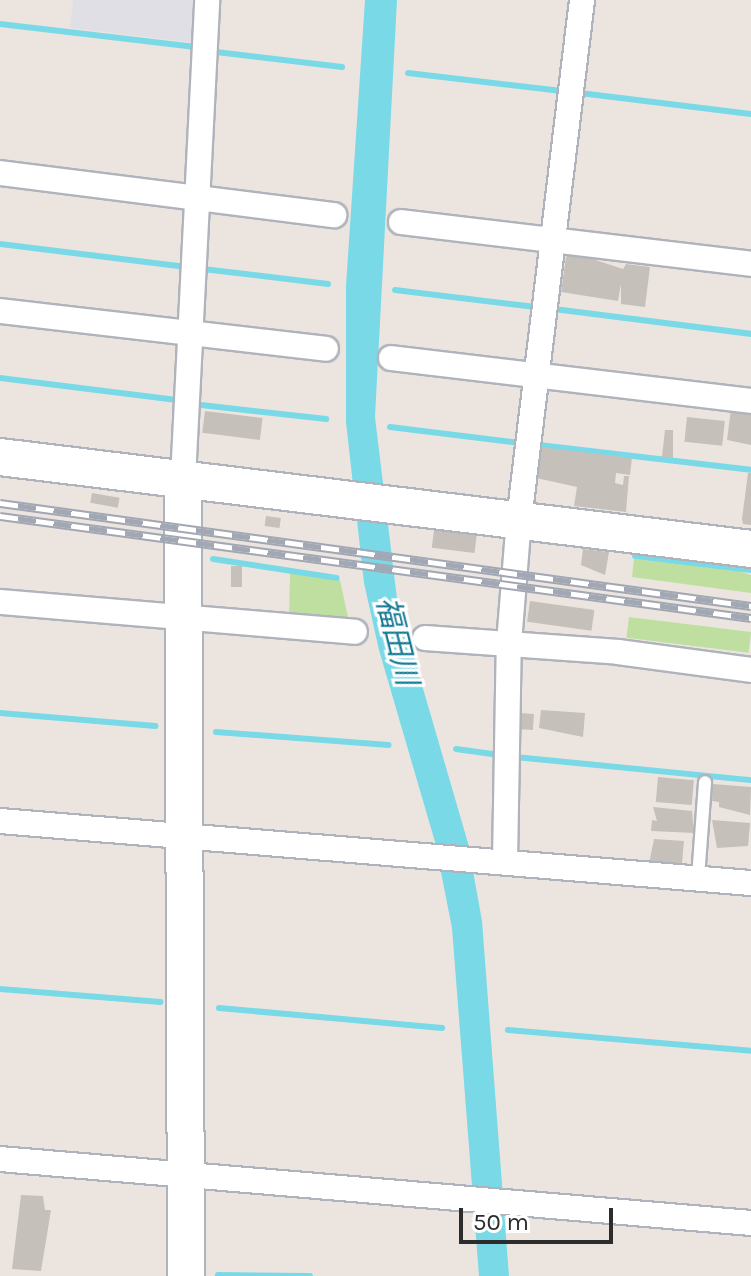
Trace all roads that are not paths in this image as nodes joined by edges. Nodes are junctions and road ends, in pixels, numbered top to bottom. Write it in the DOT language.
graph roads {
  1 [pos="207,0"];
  2 [pos="582,0"];
  3 [pos="0,173"];
  4 [pos="198,198"];
  5 [pos="334,215"];
  6 [pos="401,222"];
  7 [pos="553,240"];
  8 [pos="751,264"];
  9 [pos="0,311"];
  10 [pos="192,333"];
  11 [pos="326,349"];
  12 [pos="391,358"];
  13 [pos="537,375"];
  14 [pos="751,401"];
  15 [pos="0,457"];
  16 [pos="183,479"];
  17 [pos="519,520"];
  18 [pos="751,549"];
  19 [pos="0,602"];
  20 [pos="184,618"];
  21 [pos="355,632"];
  22 [pos="425,638"];
  23 [pos="509,643"];
  24 [pos="751,670"];
  25 [pos="705,782"];
  26 [pos="0,821"];
  27 [pos="186,837"];
  28 [pos="494,861"];
  29 [pos="698,878"];
  30 [pos="751,883"];
  31 [pos="0,1159"];
  32 [pos="190,1176"];
  33 [pos="751,1223"];
  34 [pos="186,1276"];
  1 -- 4 [label="street"];
  2 -- 7 [label="street"];
  3 -- 4 [label="street"];
  4 -- 5 [label="street"];
  4 -- 10 [label="street"];
  6 -- 7 [label="street"];
  7 -- 8 [label="street"];
  7 -- 13 [label="street"];
  9 -- 10 [label="street"];
  10 -- 11 [label="street"];
  10 -- 16 [label="street"];
  12 -- 13 [label="street"];
  13 -- 14 [label="street"];
  13 -- 17 [label="street"];
  15 -- 16 [label="street"];
  16 -- 17 [label="street"];
  16 -- 20 [label="street"];
  17 -- 18 [label="street"];
  17 -- 23 [label="street"];
  19 -- 20 [label="street"];
  20 -- 21 [label="street"];
  20 -- 27 [label="street"];
  22 -- 23 [label="street"];
  23 -- 24 [label="street"];
  23 -- 28 [label="street"];
  25 -- 29 [label="lane"];
  26 -- 27 [label="street"];
  27 -- 28 [label="street"];
  27 -- 32 [label="street"];
  28 -- 29 [label="street"];
  29 -- 30 [label="street"];
  31 -- 32 [label="street"];
  32 -- 33 [label="street"];
  32 -- 34 [label="street"];
}
